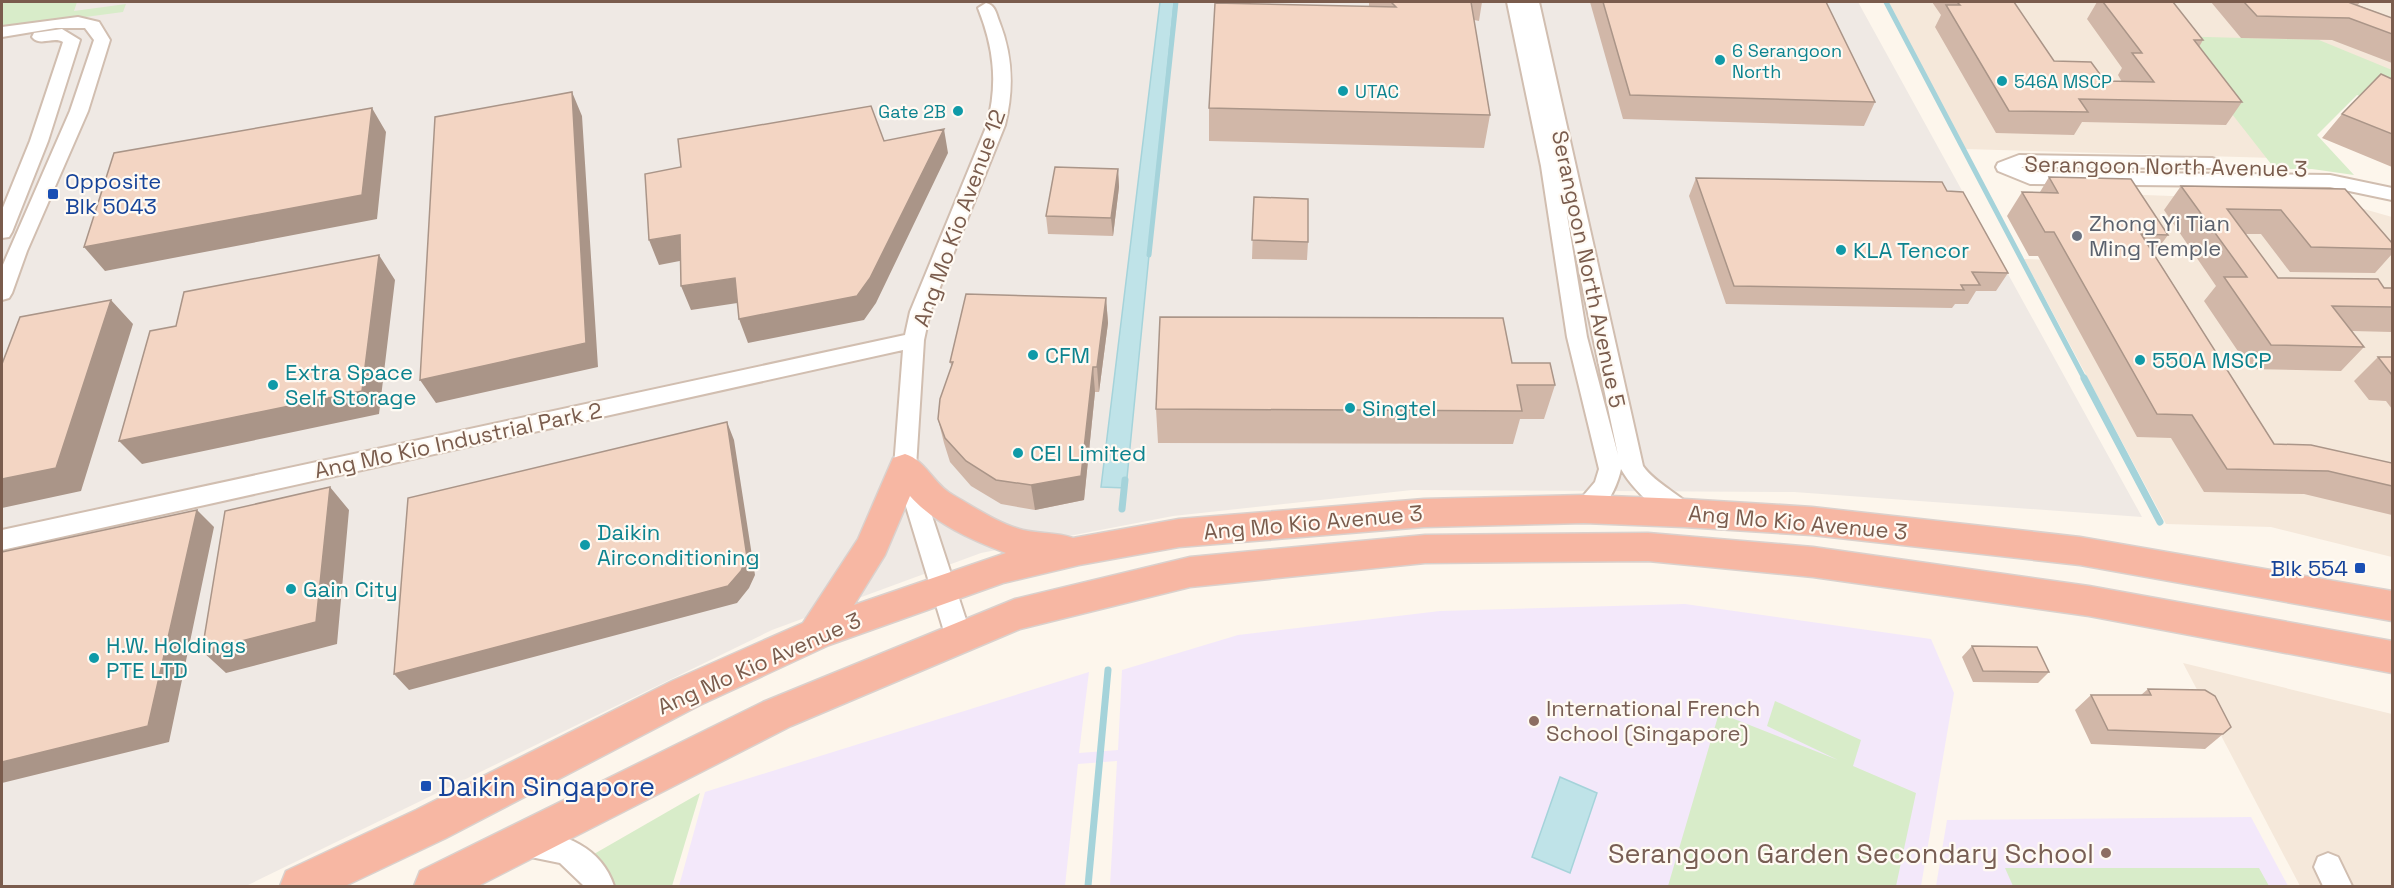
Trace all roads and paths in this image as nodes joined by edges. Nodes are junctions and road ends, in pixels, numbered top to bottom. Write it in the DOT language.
graph roads {
  1 [pos="1515,2"];
  2 [pos="1531,2"];
  3 [pos="986,8"];
  4 [pos="2,32"];
  5 [pos="2,42"];
  6 [pos="2051,161"];
  7 [pos="2062,178"];
  8 [pos="2392,182"];
  9 [pos="2392,194"];
  10 [pos="2,232"];
  11 [pos="2,293"];
  12 [pos="914,340"];
  13 [pos="905,467"];
  14 [pos="1584,509"];
  15 [pos="1684,513"];
  16 [pos="2,540"];
  17 [pos="1079,550"];
  18 [pos="943,590"];
  19 [pos="2392,606"];
  20 [pos="816,634"];
  21 [pos="958,638"];
  22 [pos="2392,657"];
  23 [pos="519,844"];
  24 [pos="300,886"];
  25 [pos="435,886"];
  26 [pos="600,886"];
  1 -- 14 [label="street, Serangoon North Avenue 5"];
  2 -- 15 [label="street, Serangoon North Avenue 5"];
  3 -- 12 [label="street, Ang Mo Kio Avenue 12"];
  4 -- 11 [label="street"];
  5 -- 10 [label="street"];
  6 -- 7 [label="street"];
  6 -- 7 [label="street, Serangoon North Avenue 3"];
  6 -- 8 [label="street, Serangoon North Avenue 3"];
  7 -- 9 [label="street, Serangoon North Avenue 3"];
  12 -- 13 [label="street, Ang Mo Kio Avenue 12"];
  12 -- 16 [label="street, Ang Mo Kio Industrial Park 2"];
  13 -- 17 [label="highway"];
  13 -- 18 [label="street, Ang Mo Kio Avenue 12"];
  13 -- 20 [label="highway"];
  14 -- 15 [label="highway, Ang Mo Kio Avenue 3"];
  14 -- 17 [label="highway, Ang Mo Kio Avenue 3"];
  15 -- 19 [label="highway, Ang Mo Kio Avenue 3"];
  17 -- 18 [label="highway, Ang Mo Kio Avenue 3"];
  18 -- 20 [label="highway, Ang Mo Kio Avenue 3"];
  18 -- 21 [label="street, Ang Mo Kio Avenue 12"];
  20 -- 24 [label="highway, Ang Mo Kio Avenue 3"];
  21 -- 22 [label="highway, Ang Mo Kio Avenue 3"];
  21 -- 23 [label="highway, Ang Mo Kio Avenue 3"];
  23 -- 25 [label="highway, Ang Mo Kio Avenue 3"];
  23 -- 26 [label="street"];
}
